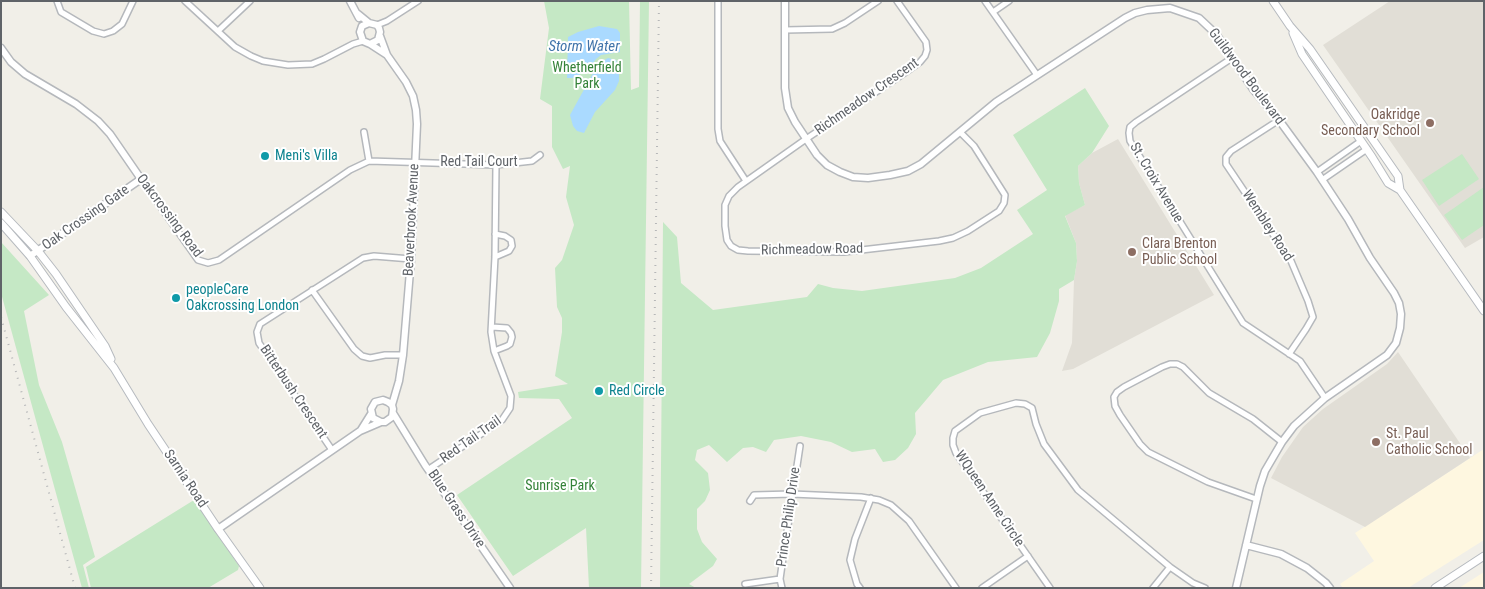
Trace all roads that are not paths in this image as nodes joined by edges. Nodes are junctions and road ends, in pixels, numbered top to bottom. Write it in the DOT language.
graph roads {
  1 [pos="57,1"];
  2 [pos="133,1"];
  3 [pos="185,1"];
  4 [pos="250,1"];
  5 [pos="350,1"];
  6 [pos="418,1"];
  7 [pos="718,1"];
  8 [pos="785,1"];
  9 [pos="878,1"];
  10 [pos="897,1"];
  11 [pos="985,1"];
  12 [pos="1009,1"];
  13 [pos="1273,1"];
  14 [pos="993,12"];
  15 [pos="387,22"];
  16 [pos="377,25"];
  17 [pos="1290,26"];
  18 [pos="364,27"];
  19 [pos="786,30"];
  20 [pos="218,31"];
  21 [pos="380,34"];
  22 [pos="363,41"];
  23 [pos="353,44"];
  24 [pos="370,44"];
  25 [pos="1,48"];
  26 [pos="387,55"];
  27 [pos="1232,58"];
  28 [pos="1037,75"];
  29 [pos="1279,120"];
  30 [pos="364,132"];
  31 [pos="960,132"];
  32 [pos="806,139"];
  33 [pos="1360,140"];
  34 [pos="1366,149"];
  35 [pos="540,155"];
  36 [pos="369,161"];
  37 [pos="416,162"];
  38 [pos="496,165"];
  39 [pos="1316,172"];
  40 [pos="141,180"];
  41 [pos="746,180"];
  42 [pos="1322,180"];
  43 [pos="1400,190"];
  44 [pos="1,212"];
  45 [pos="1,223"];
  46 [pos="495,234"];
  47 [pos="38,251"];
  48 [pos="30,256"];
  49 [pos="495,257"];
  50 [pos="411,259"];
  51 [pos="312,290"];
  52 [pos="1484,312"];
  53 [pos="492,327"];
  54 [pos="494,351"];
  55 [pos="1289,354"];
  56 [pos="403,356"];
  57 [pos="114,368"];
  58 [pos="395,392"];
  59 [pos="1325,398"];
  60 [pos="383,400"];
  61 [pos="392,405"];
  62 [pos="371,414"];
  63 [pos="393,414"];
  64 [pos="383,422"];
  65 [pos="360,430"];
  66 [pos="403,431"];
  67 [pos="1282,442"];
  68 [pos="800,446"];
  69 [pos="332,450"];
  70 [pos="429,470"];
  71 [pos="792,494"];
  72 [pos="871,498"];
  73 [pos="1256,499"];
  74 [pos="750,501"];
  75 [pos="218,528"];
  76 [pos="1246,546"];
  77 [pos="1028,556"];
  78 [pos="1484,556"];
  79 [pos="1170,567"];
  80 [pos="780,579"];
  81 [pos="745,584"];
  82 [pos="260,588"];
  83 [pos="510,588"];
  84 [pos="782,588"];
  85 [pos="860,588"];
  86 [pos="956,588"];
  87 [pos="982,588"];
  88 [pos="1050,588"];
  89 [pos="1153,588"];
  90 [pos="1205,588"];
  91 [pos="1236,588"];
  92 [pos="1330,588"];
  93 [pos="1435,588"];
  1 -- 2 [label="street"];
  3 -- 20 [label="street"];
  4 -- 20 [label="street"];
  5 -- 18 [label="street"];
  6 -- 15 [label="street"];
  7 -- 41 [label="street"];
  8 -- 19 [label="street, Guildwood Boulevard"];
  9 -- 19 [label="street"];
  10 -- 32 [label="street, Richmeadow Crescent"];
  11 -- 14 [label="street"];
  12 -- 14 [label="street"];
  13 -- 17 [label="main road"];
  14 -- 28 [label="street"];
  15 -- 16 [label="street"];
  15 -- 21 [label="street"];
  16 -- 18 [label="street"];
  16 -- 21 [label="street"];
  17 -- 33 [label="main road"];
  17 -- 43 [label="main road"];
  18 -- 22 [label="street"];
  18 -- 23 [label="street"];
  19 -- 32 [label="street, Guildwood Boulevard"];
  20 -- 23 [label="street"];
  21 -- 24 [label="street"];
  21 -- 26 [label="street, Beaverbrook Avenue"];
  22 -- 23 [label="street"];
  22 -- 24 [label="street"];
  24 -- 26 [label="street, Beaverbrook Avenue"];
  25 -- 40 [label="street, Oakcrossing Road"];
  26 -- 37 [label="street, Beaverbrook Avenue"];
  27 -- 28 [label="street, Guildwood Boulevard"];
  27 -- 29 [label="street, Guildwood Boulevard"];
  27 -- 55 [label="street, St. Croix Avenue"];
  28 -- 31 [label="street, Guildwood Boulevard"];
  29 -- 39 [label="street, Guildwood Boulevard"];
  29 -- 55 [label="street, Wembley Road"];
  30 -- 36 [label="street"];
  31 -- 32 [label="street, Guildwood Boulevard"];
  31 -- 41 [label="street, Richmeadow Road"];
  32 -- 41 [label="street, Richmeadow Road"];
  33 -- 34 [label="main road"];
  33 -- 39 [label="street"];
  34 -- 42 [label="street"];
  34 -- 43 [label="main road"];
  35 -- 38 [label="street, Red Tail Court"];
  36 -- 37 [label="street, Oakcrossing Road"];
  36 -- 40 [label="street, Oakcrossing Road"];
  37 -- 38 [label="street, Red Tail Court"];
  37 -- 50 [label="street, Beaverbrook Avenue"];
  38 -- 46 [label="street, Red Tail Trail"];
  39 -- 42 [label="street, Guildwood Boulevard"];
  40 -- 47 [label="street, Oak Crossing Gate"];
  42 -- 59 [label="street, Guildwood Boulevard"];
  43 -- 52 [label="main road"];
  44 -- 47 [label="main road, Sarnia Road"];
  45 -- 48 [label="main road, Sarnia Road"];
  46 -- 49 [label="street, Red Tail Trail"];
  46 -- 49 [label="street"];
  47 -- 48 [label="street, Oak Crossing Gate"];
  47 -- 57 [label="main road, Sarnia Road"];
  48 -- 57 [label="main road, Sarnia Road"];
  49 -- 53 [label="street, Red Tail Trail"];
  50 -- 51 [label="street, Bitterbush Crescent"];
  50 -- 56 [label="street, Beaverbrook Avenue"];
  51 -- 56 [label="street"];
  51 -- 69 [label="street, Bitterbush Crescent"];
  53 -- 54 [label="street, Red Tail Trail"];
  53 -- 54 [label="street"];
  54 -- 70 [label="street, Red Tail Trail"];
  55 -- 59 [label="street, St. Croix Avenue"];
  56 -- 58 [label="street, Beaverbrook Avenue"];
  57 -- 75 [label="main road, Sarnia Road"];
  58 -- 60 [label="street"];
  58 -- 61 [label="street, Beaverbrook Avenue"];
  59 -- 67 [label="street, Guildwood Boulevard"];
  60 -- 61 [label="street"];
  60 -- 62 [label="street"];
  61 -- 63 [label="street"];
  62 -- 64 [label="street"];
  62 -- 65 [label="street"];
  63 -- 64 [label="street"];
  63 -- 66 [label="street, Blue Grass Drive"];
  64 -- 65 [label="street"];
  64 -- 66 [label="street, Blue Grass Drive"];
  65 -- 69 [label="street"];
  66 -- 70 [label="street, Blue Grass Drive"];
  67 -- 73 [label="street, Guildwood Boulevard"];
  67 -- 73 [label="street"];
  68 -- 71 [label="street, Prince Philip Drive"];
  69 -- 75 [label="street"];
  70 -- 83 [label="street, Blue Grass Drive"];
  71 -- 72 [label="street"];
  71 -- 74 [label="street"];
  71 -- 80 [label="street, Prince Philip Drive"];
  72 -- 85 [label="street"];
  72 -- 86 [label="street"];
  73 -- 76 [label="street, Guildwood Boulevard"];
  75 -- 82 [label="main road, Sarnia Road"];
  76 -- 91 [label="street, Guildwood Boulevard"];
  76 -- 92 [label="street"];
  77 -- 79 [label="street, WQueen Anne Circle"];
  77 -- 87 [label="street"];
  77 -- 88 [label="street, WQueen Anne Circle"];
  78 -- 93 [label="main road"];
  79 -- 89 [label="street"];
  79 -- 90 [label="street"];
  80 -- 81 [label="street"];
  80 -- 84 [label="street, Prince Philip Drive"];
}
